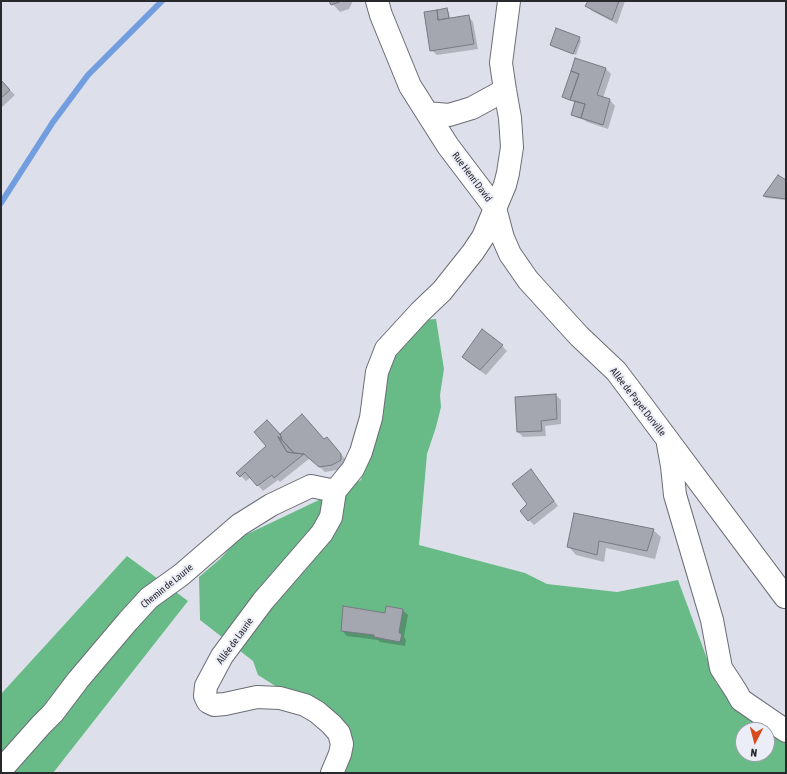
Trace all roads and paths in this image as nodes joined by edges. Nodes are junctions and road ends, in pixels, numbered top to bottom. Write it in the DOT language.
graph roads {
  1 [pos="377,1"];
  2 [pos="509,1"];
  3 [pos="505,90"];
  4 [pos="427,113"];
  5 [pos="495,208"];
  6 [pos="667,439"];
  7 [pos="335,491"];
  8 [pos="785,598"];
  9 [pos="786,732"];
  10 [pos="1,770"];
  11 [pos="332,773"];
  1 -- 4 [label="street, Rue Henri David"];
  2 -- 3 [label="street, Rue Henri David"];
  3 -- 4 [label="street"];
  3 -- 5 [label="street, Rue Henri David"];
  4 -- 5 [label="street, Rue Henri David"];
  5 -- 6 [label="street, Allée de Papet Dorville"];
  5 -- 7 [label="street"];
  6 -- 8 [label="street, Allée de Papet Dorville"];
  6 -- 9 [label="street"];
  7 -- 10 [label="street, Chemin de Laurie"];
  7 -- 11 [label="street, Allée de Laurie"];
}
